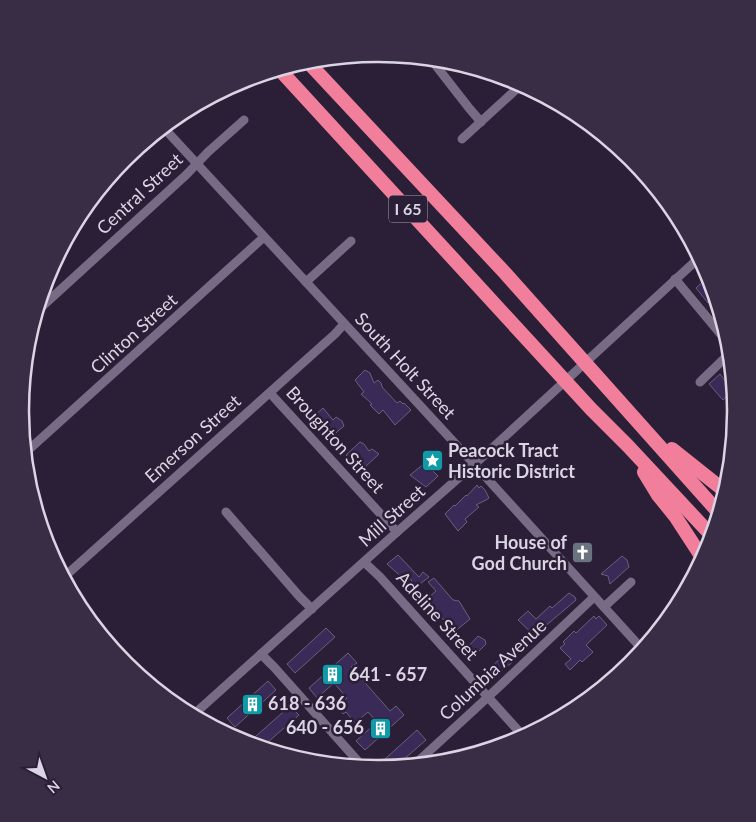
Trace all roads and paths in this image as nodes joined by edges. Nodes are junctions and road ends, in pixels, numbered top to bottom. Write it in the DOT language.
graph roads {
  1 [pos="437,67"];
  2 [pos="313,68"];
  3 [pos="284,75"];
  4 [pos="516,90"];
  5 [pos="244,120"];
  6 [pos="481,122"];
  7 [pos="168,132"];
  8 [pos="462,140"];
  9 [pos="197,163"];
  10 [pos="264,237"];
  11 [pos="351,242"];
  12 [pos="694,262"];
  13 [pos="675,279"];
  14 [pos="306,282"];
  15 [pos="46,303"];
  16 [pos="344,324"];
  17 [pos="717,329"];
  18 [pos="723,360"];
  19 [pos="700,382"];
  20 [pos="270,393"];
  21 [pos="642,425"];
  22 [pos="628,446"];
  23 [pos="31,448"];
  24 [pos="474,464"];
  25 [pos="719,486"];
  26 [pos="714,506"];
  27 [pos="226,512"];
  28 [pos="706,530"];
  29 [pos="396,532"];
  30 [pos="698,551"];
  31 [pos="364,562"];
  32 [pos="69,573"];
  33 [pos="631,582"];
  34 [pos="594,597"];
  35 [pos="604,607"];
  36 [pos="312,609"];
  37 [pos="637,645"];
  38 [pos="261,654"];
  39 [pos="488,698"];
  40 [pos="199,710"];
  41 [pos="518,731"];
  42 [pos="423,757"];
  43 [pos="357,760"];
  1 -- 6 [label="street"];
  2 -- 21 [label="highway, I 65"];
  3 -- 22 [label="highway, I 65"];
  4 -- 6 [label="street"];
  5 -- 9 [label="street, Central Street"];
  6 -- 8 [label="street"];
  7 -- 9 [label="street, South Holt Street"];
  9 -- 10 [label="street, South Holt Street"];
  9 -- 15 [label="street, Central Street"];
  10 -- 14 [label="street, South Holt Street"];
  10 -- 23 [label="street, Clinton Street"];
  11 -- 14 [label="street"];
  12 -- 13 [label="street, Mill Street"];
  13 -- 17 [label="street"];
  13 -- 24 [label="street, Mill Street"];
  14 -- 16 [label="street, South Holt Street"];
  16 -- 20 [label="street, Emerson Street"];
  16 -- 24 [label="street, South Holt Street"];
  18 -- 19 [label="street"];
  20 -- 29 [label="street, Broughton Street"];
  20 -- 32 [label="street, Emerson Street"];
  21 -- 25 [label="highway"];
  21 -- 26 [label="highway, I 65"];
  22 -- 28 [label="highway, I 65"];
  22 -- 30 [label="highway"];
  24 -- 29 [label="street, Mill Street"];
  24 -- 34 [label="street, South Holt Street"];
  27 -- 36 [label="street"];
  29 -- 31 [label="street, Mill Street"];
  31 -- 36 [label="street, Mill Street"];
  31 -- 39 [label="street, Adeline Street"];
  33 -- 35 [label="street"];
  34 -- 35 [label="street, South Holt Street"];
  34 -- 39 [label="street, Columbia Avenue"];
  35 -- 37 [label="street, South Holt Street"];
  36 -- 38 [label="street, Mill Street"];
  38 -- 40 [label="street, Mill Street"];
  38 -- 43 [label="street"];
  39 -- 41 [label="street, Adeline Street"];
  39 -- 42 [label="street, Columbia Avenue"];
}
